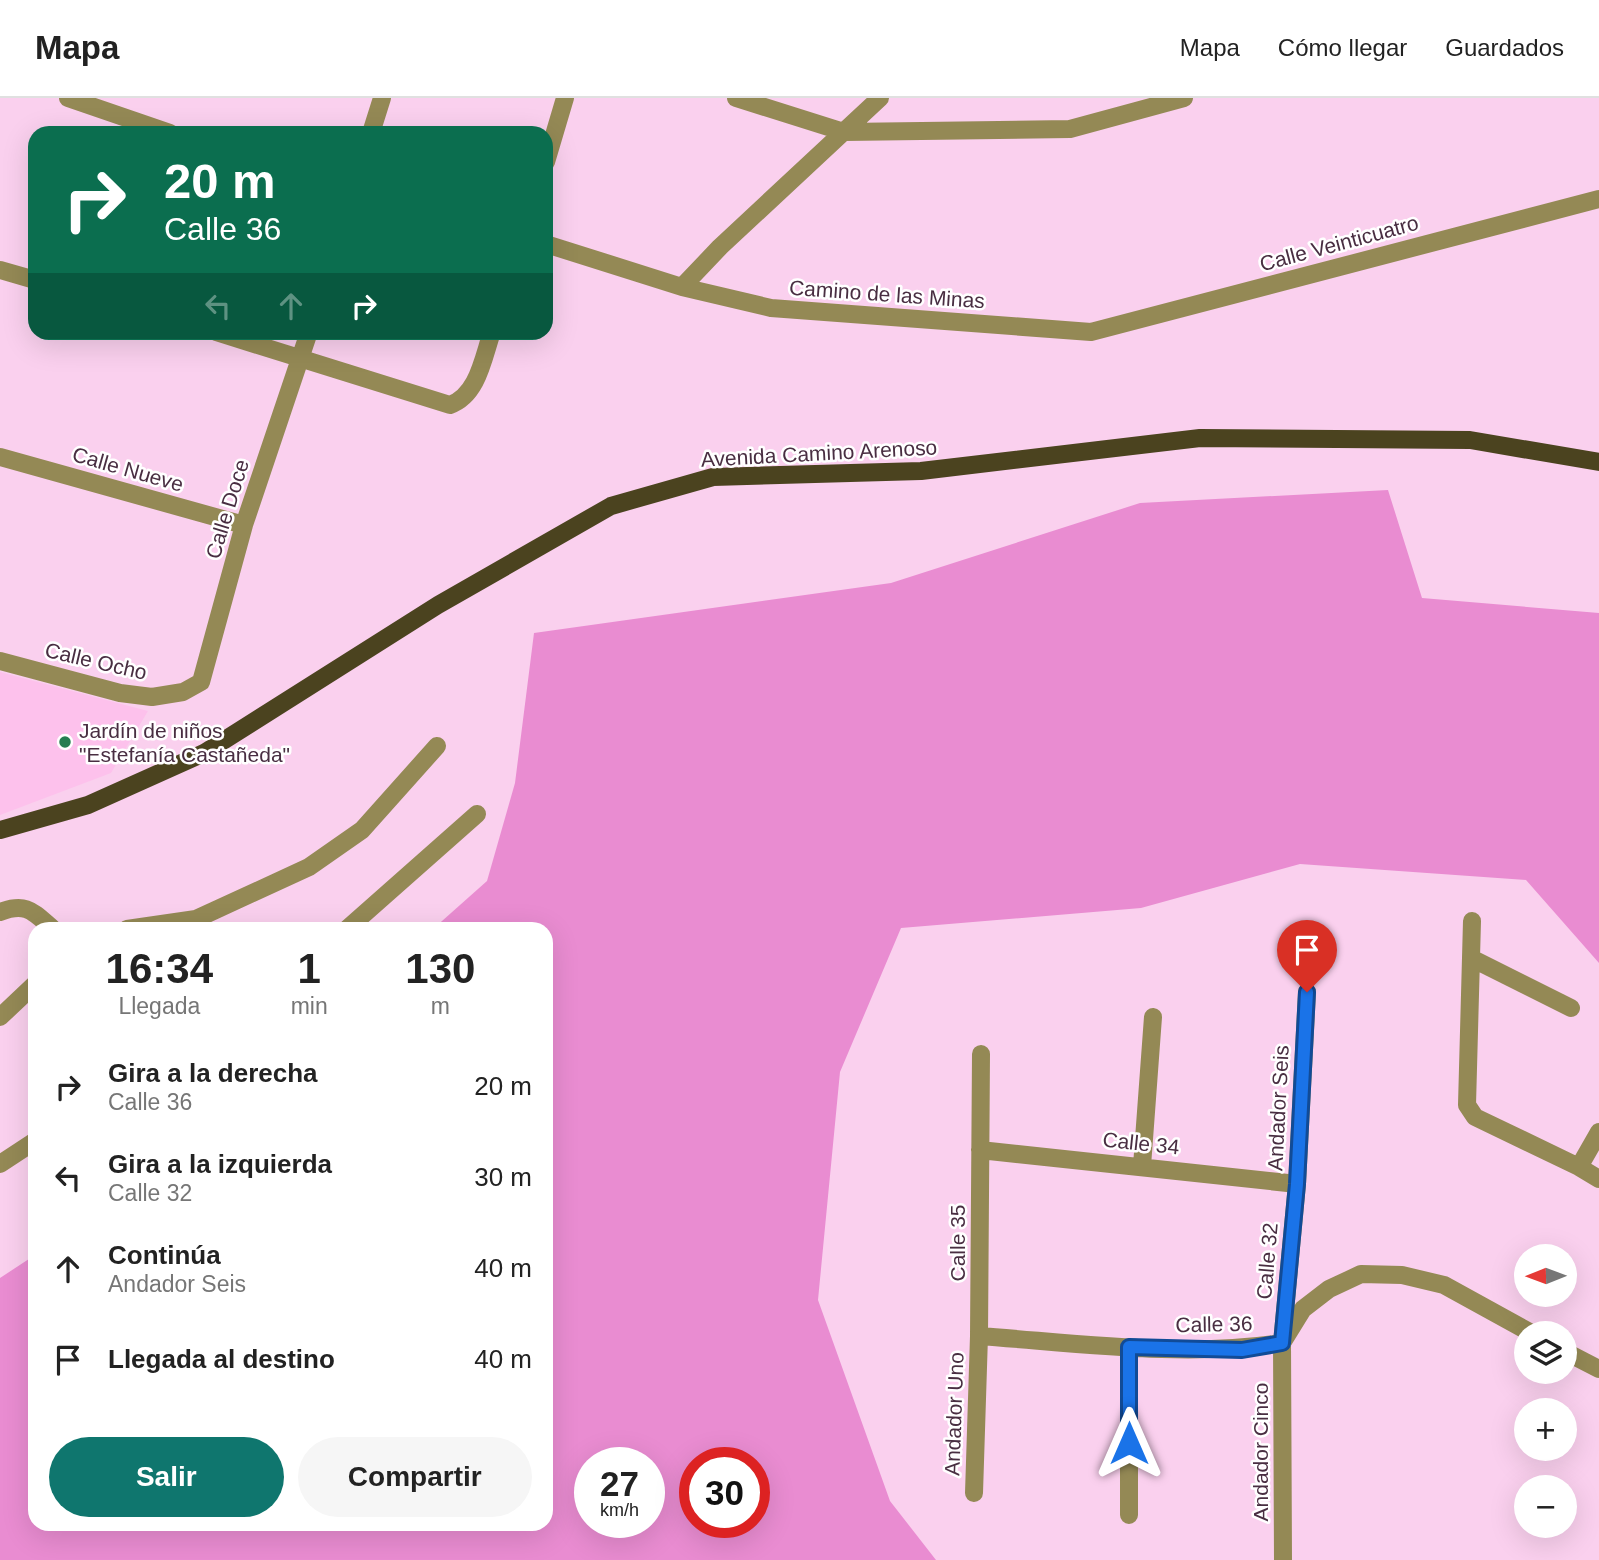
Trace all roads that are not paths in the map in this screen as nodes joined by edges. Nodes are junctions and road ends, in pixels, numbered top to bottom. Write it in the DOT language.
graph roads {
  1 [pos="68,98"];
  2 [pos="382,98"];
  3 [pos="565,98"];
  4 [pos="736,98"];
  5 [pos="880,98"];
  6 [pos="1184,98"];
  7 [pos="150,126"];
  8 [pos="373,126"];
  9 [pos="844,132"];
  10 [pos="553,138"];
  11 [pos="1599,199"];
  12 [pos="553,246"];
  13 [pos="0,270"];
  14 [pos="28,278"];
  15 [pos="682,286"];
  16 [pos="1091,332"];
  17 [pos="244,340"];
  18 [pos="307,340"];
  19 [pos="489,340"];
  20 [pos="302,357"];
  21 [pos="0,457"];
  22 [pos="1599,462"];
  23 [pos="244,526"];
  24 [pos="0,661"];
  25 [pos="183,692"];
  26 [pos="438,746"];
  27 [pos="477,814"];
  28 [pos="0,830"];
  29 [pos="0,912"];
  30 [pos="1472,921"];
  31 [pos="44,922"];
  32 [pos="175,922"];
  33 [pos="355,922"];
  34 [pos="1471,958"];
  35 [pos="28,991"];
  36 [pos="1307,992"];
  37 [pos="1572,1008"];
  38 [pos="0,1017"];
  39 [pos="1153,1017"];
  40 [pos="981,1054"];
  41 [pos="1599,1132"];
  42 [pos="28,1146"];
  43 [pos="980,1150"];
  44 [pos="0,1164"];
  45 [pos="1142,1166"];
  46 [pos="1579,1167"];
  47 [pos="1599,1179"];
  48 [pos="1297,1184"];
  49 [pos="1514,1324"];
  50 [pos="979,1336"];
  51 [pos="1282,1343"];
  52 [pos="1129,1347"];
  53 [pos="1577,1358"];
  54 [pos="1599,1369"];
  55 [pos="974,1493"];
  56 [pos="1129,1515"];
  57 [pos="1283,1560"];
  1 -- 7 [label="street"];
  2 -- 8 [label="street"];
  3 -- 10 [label="street"];
  4 -- 9 [label="street"];
  5 -- 9 [label="street"];
  6 -- 9 [label="street"];
  9 -- 15 [label="street"];
  11 -- 16 [label="street, Calle Veinticuatro"];
  12 -- 15 [label="street, Camino de las Minas"];
  13 -- 14 [label="street"];
  15 -- 16 [label="street, Camino de las Minas"];
  17 -- 20 [label="street"];
  18 -- 20 [label="street, Calle Doce"];
  19 -- 20 [label="street"];
  20 -- 23 [label="street, Calle Doce"];
  21 -- 23 [label="street, Calle Nueve"];
  22 -- 28 [label="main road, Avenida Camino Arenoso"];
  23 -- 25 [label="street, Calle Doce"];
  24 -- 25 [label="street, Calle Ocho"];
  26 -- 32 [label="street"];
  27 -- 33 [label="street"];
  29 -- 31 [label="street"];
  30 -- 34 [label="street"];
  34 -- 37 [label="street"];
  34 -- 46 [label="street"];
  35 -- 38 [label="street"];
  36 -- 48 [label="street, Andador Seis"];
  39 -- 45 [label="street"];
  40 -- 43 [label="street"];
  41 -- 46 [label="street"];
  42 -- 44 [label="street"];
  43 -- 45 [label="street, Calle 34"];
  43 -- 50 [label="street, Calle 35"];
  45 -- 48 [label="street, Calle 34"];
  46 -- 47 [label="street"];
  48 -- 51 [label="street, Calle 32"];
  49 -- 51 [label="street, Calle 36"];
  50 -- 52 [label="street, Calle 36"];
  50 -- 55 [label="street, Andador Uno"];
  51 -- 52 [label="street, Calle 36"];
  51 -- 57 [label="street, Andador Cinco"];
  52 -- 56 [label="street"];
  53 -- 54 [label="street"];
}
